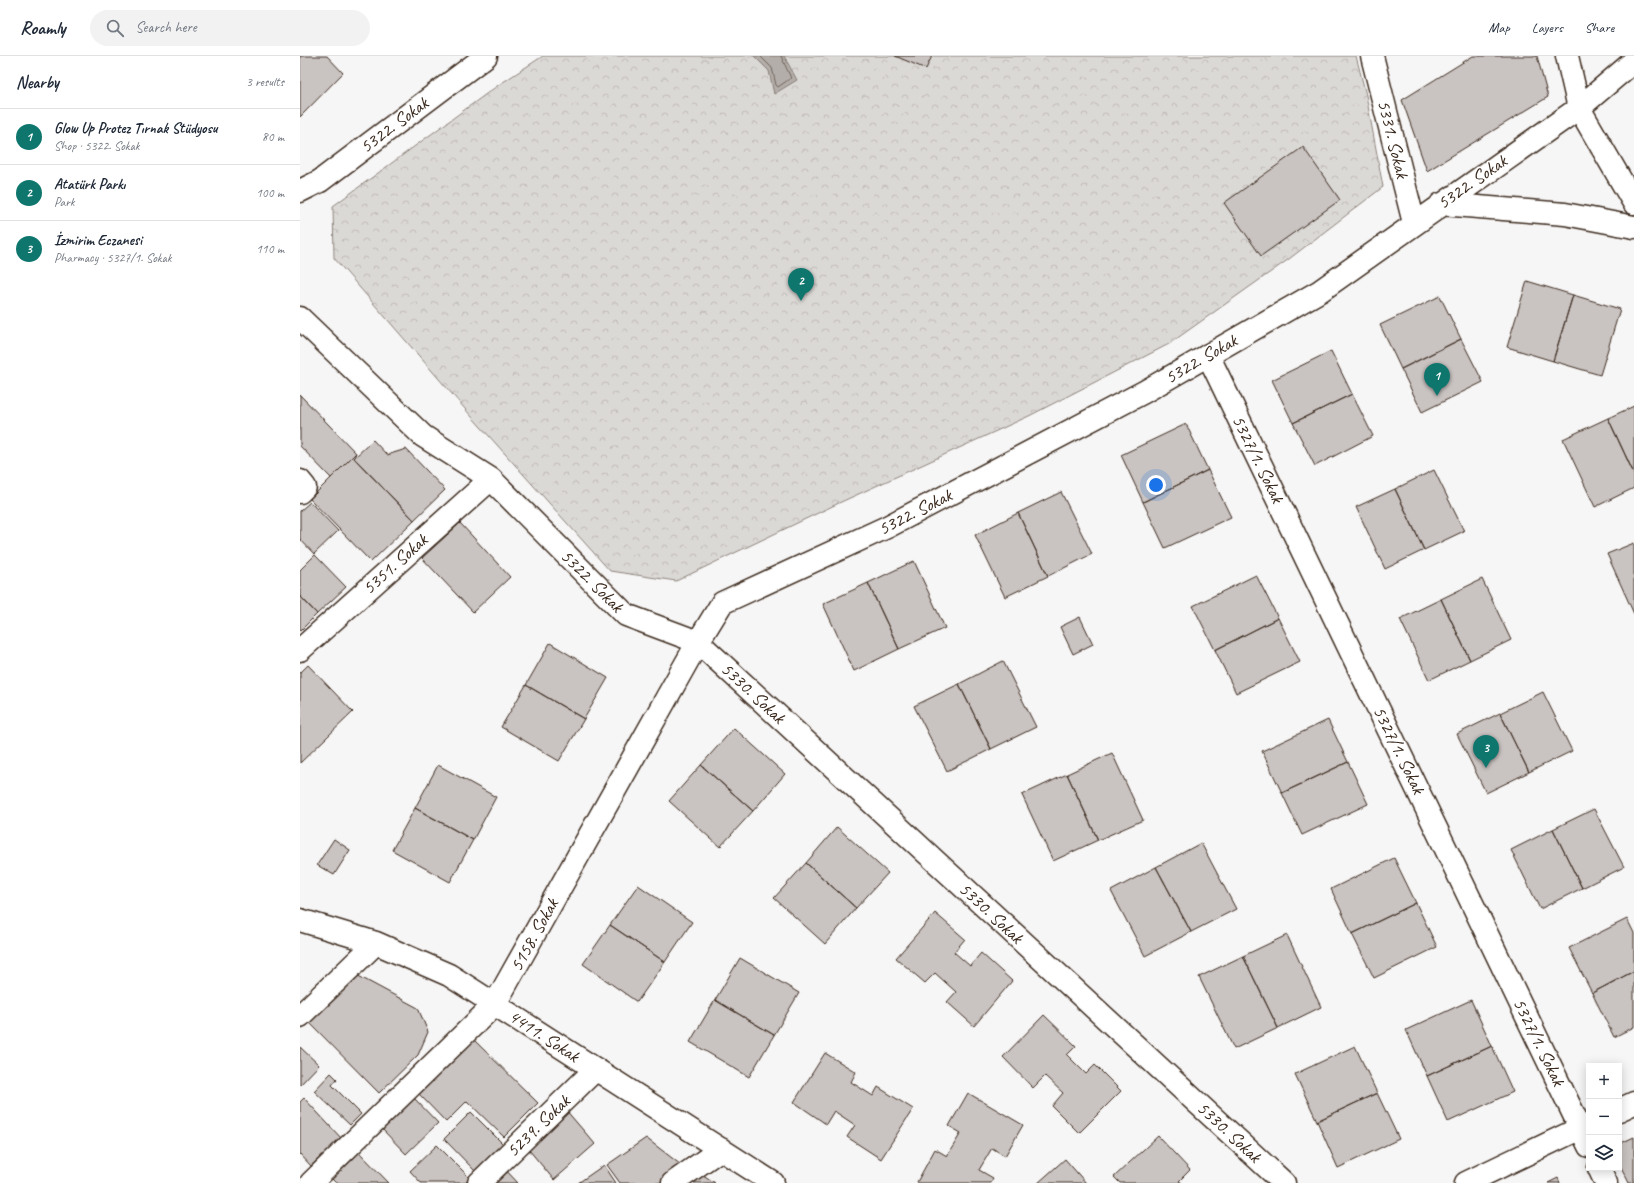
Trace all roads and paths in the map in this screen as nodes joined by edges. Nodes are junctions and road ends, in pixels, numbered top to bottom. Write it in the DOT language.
graph roads {
  1 [pos="486,56"];
  2 [pos="1372,56"];
  3 [pos="1567,56"];
  4 [pos="1634,61"];
  5 [pos="1579,108"];
  6 [pos="300,191"];
  7 [pos="1634,203"];
  8 [pos="1441,204"];
  9 [pos="1414,223"];
  10 [pos="1634,227"];
  11 [pos="300,318"];
  12 [pos="1208,355"];
  13 [pos="491,478"];
  14 [pos="300,481"];
  15 [pos="300,492"];
  16 [pos="698,642"];
  17 [pos="300,650"];
  18 [pos="300,920"];
  19 [pos="376,943"];
  20 [pos="496,1004"];
  21 [pos="300,1016"];
  22 [pos="596,1069"];
  23 [pos="1634,1103"];
  24 [pos="1622,1109"];
  25 [pos="1586,1132"];
  26 [pos="721,1149"];
  27 [pos="1600,1171"];
  28 [pos="311,1183"];
  29 [pos="479,1183"];
  30 [pos="673,1183"];
  31 [pos="773,1183"];
  32 [pos="1284,1183"];
  33 [pos="1466,1183"];
  34 [pos="1606,1183"];
  1 -- 6 [label="street, 5322. Sokak"];
  2 -- 9 [label="street, 5331. Sokak"];
  3 -- 5 [label="street"];
  4 -- 5 [label="street, 5322. Sokak"];
  5 -- 7 [label="street"];
  5 -- 8 [label="street, 5322. Sokak"];
  8 -- 9 [label="street, 5322. Sokak"];
  8 -- 10 [label="street"];
  9 -- 12 [label="street, 5322. Sokak"];
  11 -- 13 [label="street, 5322. Sokak"];
  12 -- 16 [label="street, 5322. Sokak"];
  12 -- 25 [label="street, 5327/1. Sokak"];
  13 -- 16 [label="street, 5322. Sokak"];
  13 -- 17 [label="street, 5351. Sokak"];
  14 -- 15 [label="street"];
  16 -- 20 [label="street, 5158. Sokak"];
  16 -- 32 [label="street, 5330. Sokak"];
  18 -- 19 [label="street, 4411. Sokak"];
  19 -- 20 [label="street, 4411. Sokak"];
  19 -- 21 [label="street"];
  20 -- 22 [label="street, 4411. Sokak"];
  20 -- 28 [label="street, 5158. Sokak"];
  22 -- 26 [label="street, 4411. Sokak"];
  22 -- 29 [label="street, 5239. Sokak"];
  23 -- 24 [label="street"];
  25 -- 33 [label="street"];
  26 -- 30 [label="street"];
  26 -- 31 [label="street, 4411. Sokak"];
  27 -- 34 [label="street"];
}
